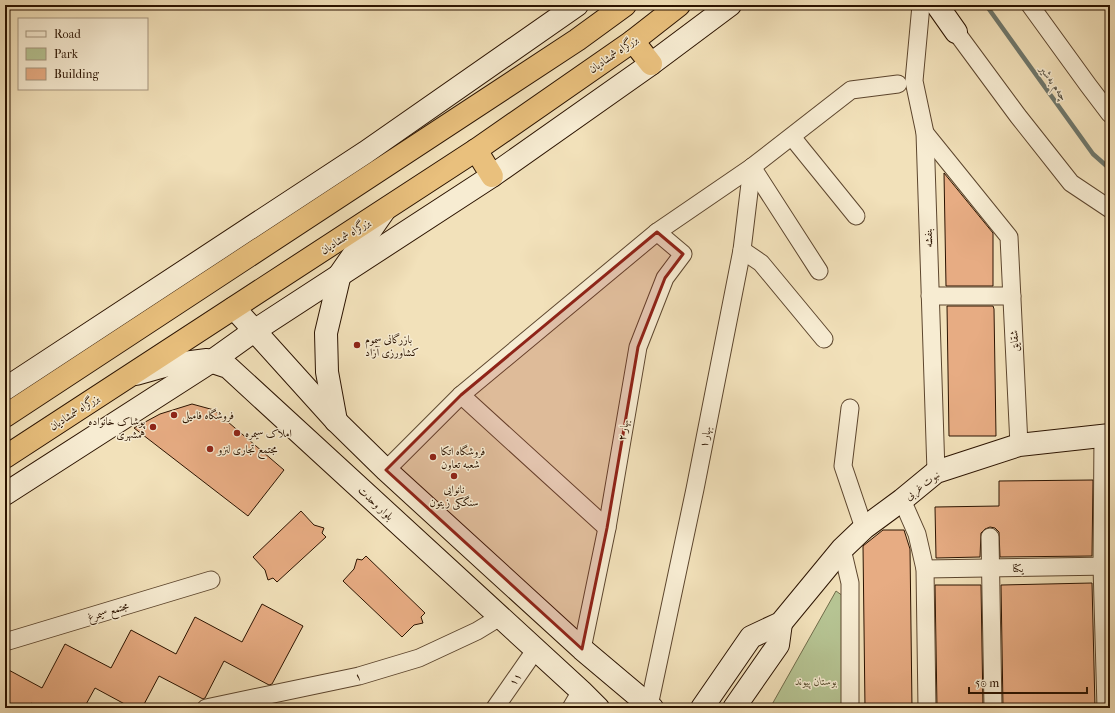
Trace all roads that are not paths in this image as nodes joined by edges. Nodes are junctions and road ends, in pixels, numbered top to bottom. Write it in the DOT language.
graph roads {
  1 [pos="577,5"];
  2 [pos="625,5"];
  3 [pos="679,5"];
  4 [pos="730,5"];
  5 [pos="921,5"];
  6 [pos="937,5"];
  7 [pos="1030,5"];
  8 [pos="956,32"];
  9 [pos="633,41"];
  10 [pos="651,64"];
  11 [pos="898,84"];
  12 [pos="1110,114"];
  13 [pos="925,133"];
  14 [pos="792,137"];
  15 [pos="476,150"];
  16 [pos="752,167"];
  17 [pos="492,176"];
  18 [pos="1110,209"];
  19 [pos="384,211"];
  20 [pos="856,216"];
  21 [pos="656,232"];
  22 [pos="742,250"];
  23 [pos="819,271"];
  24 [pos="340,274"];
  25 [pos="930,296"];
  26 [pos="1012,296"];
  27 [pos="234,308"];
  28 [pos="120,314"];
  29 [pos="254,331"];
  30 [pos="82,339"];
  31 [pos="824,339"];
  32 [pos="115,344"];
  33 [pos="277,356"];
  34 [pos="212,361"];
  35 [pos="129,376"];
  36 [pos="244,382"];
  37 [pos="5,389"];
  38 [pos="461,395"];
  39 [pos="850,408"];
  40 [pos="5,416"];
  41 [pos="336,421"];
  42 [pos="1106,436"];
  43 [pos="1019,445"];
  44 [pos="5,457"];
  45 [pos="386,470"];
  46 [pos="936,472"];
  47 [pos="5,494"];
  48 [pos="902,500"];
  49 [pos="607,528"];
  50 [pos="864,528"];
  51 [pos="990,537"];
  52 [pos="842,549"];
  53 [pos="1106,566"];
  54 [pos="990,568"];
  55 [pos="925,569"];
  56 [pos="211,580"];
  57 [pos="500,617"];
  58 [pos="781,623"];
  59 [pos="5,642"];
  60 [pos="582,649"];
  61 [pos="536,650"];
  62 [pos="576,699"];
  63 [pos="262,702"];
  64 [pos="650,707"];
  65 [pos="206,708"];
  66 [pos="495,708"];
  67 [pos="598,708"];
  68 [pos="702,708"];
  69 [pos="734,708"];
  70 [pos="850,708"];
  71 [pos="927,708"];
  72 [pos="993,708"];
  73 [pos="1106,708"];
  1 -- 28 [label="main road"];
  2 -- 32 [label="highway"];
  3 -- 9 [label="highway, بزرگراه شمشادیان"];
  4 -- 10 [label="main road"];
  5 -- 13 [label="street, بنفشه"];
  6 -- 8 [label="main road"];
  7 -- 12 [label="street"];
  8 -- 18 [label="street"];
  9 -- 10 [label="highway"];
  9 -- 15 [label="highway, بزرگراه شمشادیان"];
  10 -- 17 [label="main road"];
  11 -- 14 [label="street"];
  13 -- 25 [label="street, بنفشه"];
  13 -- 26 [label="street, شقایق"];
  14 -- 16 [label="street"];
  14 -- 20 [label="street"];
  15 -- 17 [label="highway"];
  15 -- 19 [label="highway, بزرگراه شمشادیان"];
  16 -- 21 [label="street"];
  16 -- 22 [label="street, بهار ۱"];
  16 -- 23 [label="street"];
  17 -- 24 [label="main road"];
  19 -- 24 [label="main road"];
  19 -- 27 [label="highway, بزرگراه شمشادیان"];
  21 -- 38 [label="street"];
  21 -- 49 [label="street, بهار ۲"];
  22 -- 31 [label="street"];
  22 -- 64 [label="street, بهار ۱"];
  24 -- 29 [label="main road"];
  24 -- 41 [label="main road"];
  25 -- 26 [label="street"];
  25 -- 46 [label="street, بنفشه"];
  26 -- 43 [label="street, شقایق"];
  27 -- 29 [label="main road"];
  27 -- 35 [label="highway, بزرگراه شمشادیان"];
  28 -- 30 [label="main road"];
  28 -- 32 [label="main road"];
  29 -- 33 [label="main road"];
  29 -- 34 [label="main road"];
  30 -- 32 [label="main road"];
  30 -- 37 [label="main road"];
  32 -- 40 [label="highway"];
  33 -- 36 [label="main road"];
  33 -- 41 [label="main road"];
  34 -- 35 [label="main road, بلوار وحدت"];
  34 -- 36 [label="main road, بلوار وحدت"];
  34 -- 47 [label="main road"];
  35 -- 44 [label="highway, بزرگراه شمشادیان"];
  36 -- 57 [label="main road, بلوار وحدت"];
  38 -- 45 [label="street"];
  38 -- 49 [label="street"];
  39 -- 50 [label="street"];
  41 -- 45 [label="main road"];
  42 -- 43 [label="main road, نبوت غربی"];
  42 -- 53 [label="street"];
  43 -- 46 [label="main road, نبوت غربی"];
  45 -- 60 [label="main road"];
  46 -- 48 [label="main road, نبوت غربی"];
  48 -- 50 [label="main road, نبوت غربی"];
  48 -- 55 [label="street"];
  49 -- 60 [label="street, بهار ۲"];
  50 -- 52 [label="main road, نبوت غربی"];
  51 -- 54 [label="street"];
  52 -- 58 [label="main road, نبوت غربی"];
  52 -- 70 [label="street"];
  53 -- 54 [label="street, یکتا"];
  53 -- 73 [label="street"];
  54 -- 55 [label="street, یکتا"];
  54 -- 72 [label="street"];
  55 -- 71 [label="street"];
  56 -- 59 [label="street, مجتمع سیمرغ"];
  57 -- 61 [label="main road, بلوار وحدت"];
  57 -- 63 [label="street, ۱"];
  58 -- 68 [label="main road, نبوت غربی"];
  58 -- 69 [label="main road"];
  60 -- 64 [label="main road"];
  61 -- 62 [label="main road, بلوار وحدت"];
  61 -- 66 [label="street, ۱۱"];
  62 -- 67 [label="main road, بلوار وحدت"];
  63 -- 65 [label="street, ۱"];
}
